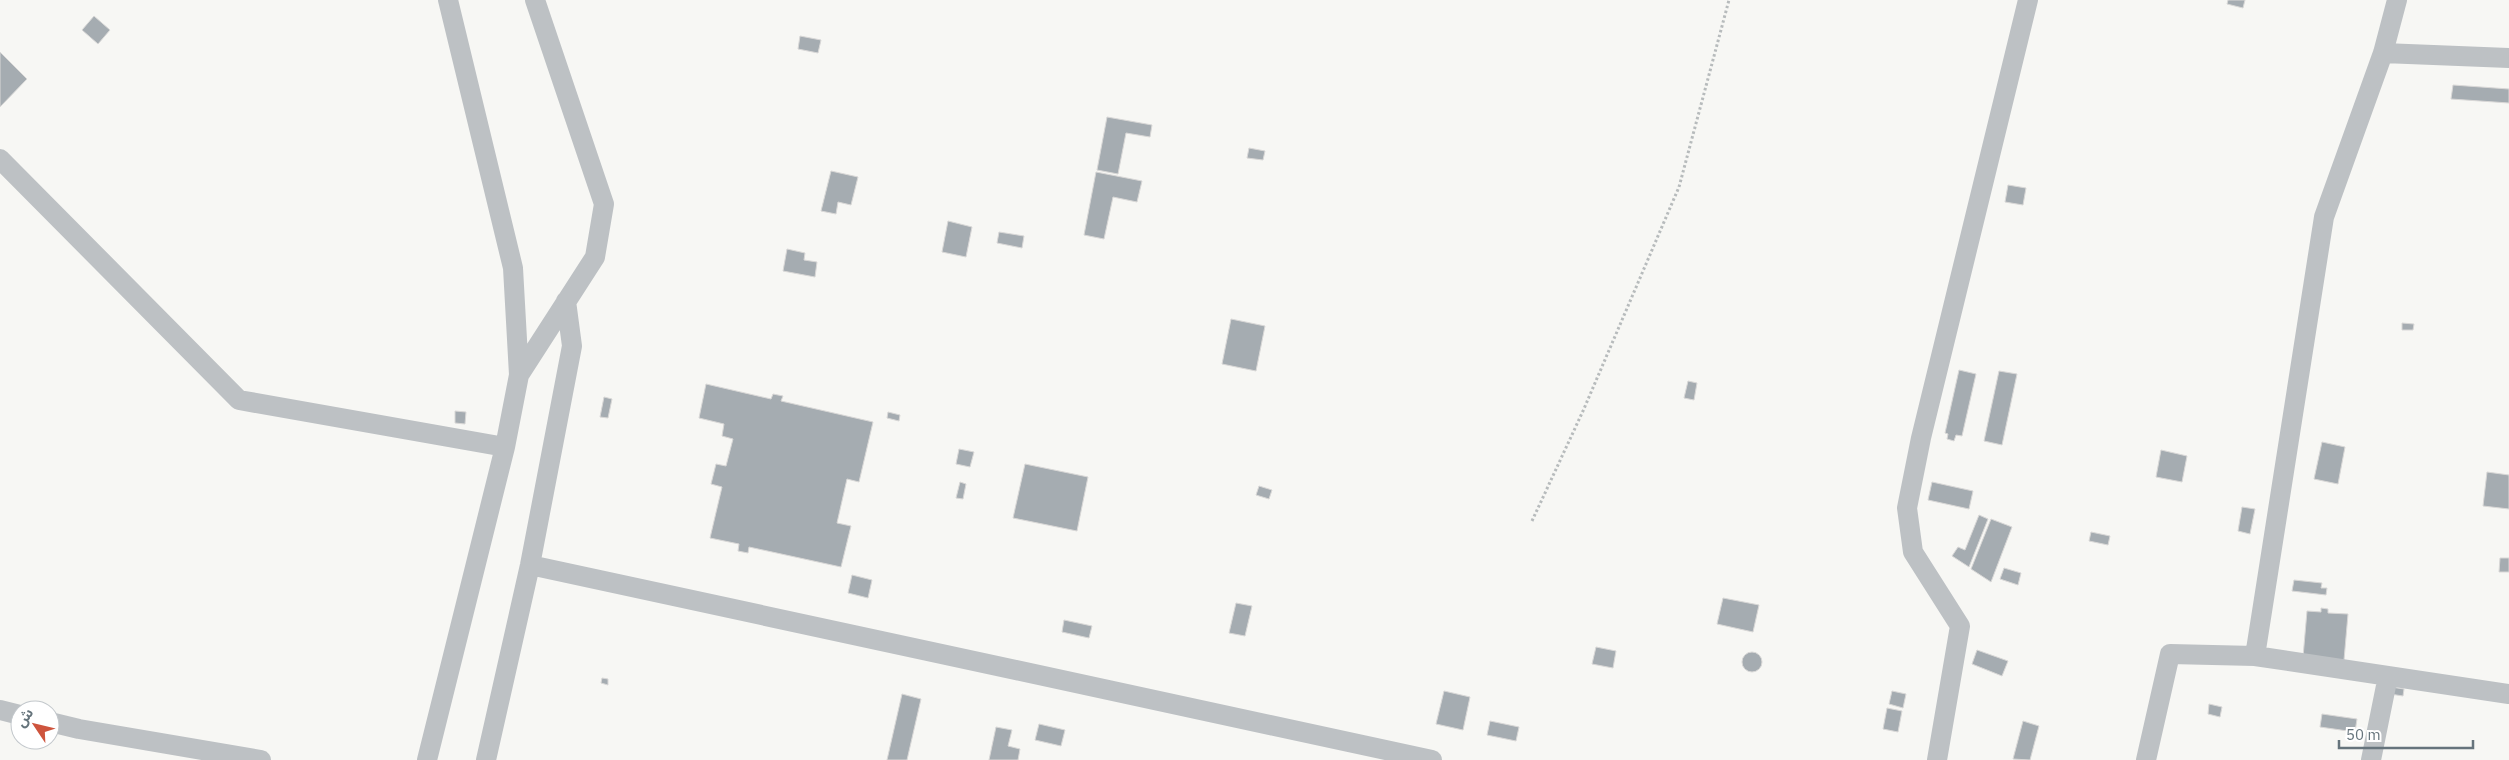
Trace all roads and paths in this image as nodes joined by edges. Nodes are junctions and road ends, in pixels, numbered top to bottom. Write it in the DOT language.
graph roads {
  1 [pos="448,0"];
  2 [pos="535,0"];
  3 [pos="1729,0"];
  4 [pos="2028,0"];
  5 [pos="2397,0"];
  6 [pos="2383,53"];
  7 [pos="2509,58"];
  8 [pos="0,159"];
  9 [pos="566,301"];
  10 [pos="519,375"];
  11 [pos="505,447"];
  12 [pos="1532,521"];
  13 [pos="530,565"];
  14 [pos="2256,656"];
  15 [pos="2388,676"];
  16 [pos="2509,694"];
  17 [pos="60,724"];
  18 [pos="261,760"];
  19 [pos="427,760"];
  20 [pos="486,760"];
  21 [pos="1432,760"];
  22 [pos="1937,760"];
  23 [pos="2146,760"];
  24 [pos="2371,760"];
  1 -- 10 [label="street"];
  2 -- 9 [label="street"];
  3 -- 12 [label="path"];
  4 -- 22 [label="street"];
  5 -- 6 [label="street"];
  6 -- 7 [label="street"];
  6 -- 14 [label="street"];
  8 -- 11 [label="street"];
  9 -- 10 [label="street"];
  9 -- 13 [label="street"];
  10 -- 11 [label="street"];
  11 -- 19 [label="street"];
  13 -- 20 [label="street"];
  13 -- 21 [label="street"];
  14 -- 15 [label="street"];
  14 -- 23 [label="street"];
  15 -- 16 [label="street"];
  15 -- 24 [label="street"];
  17 -- 18 [label="street"];
}
